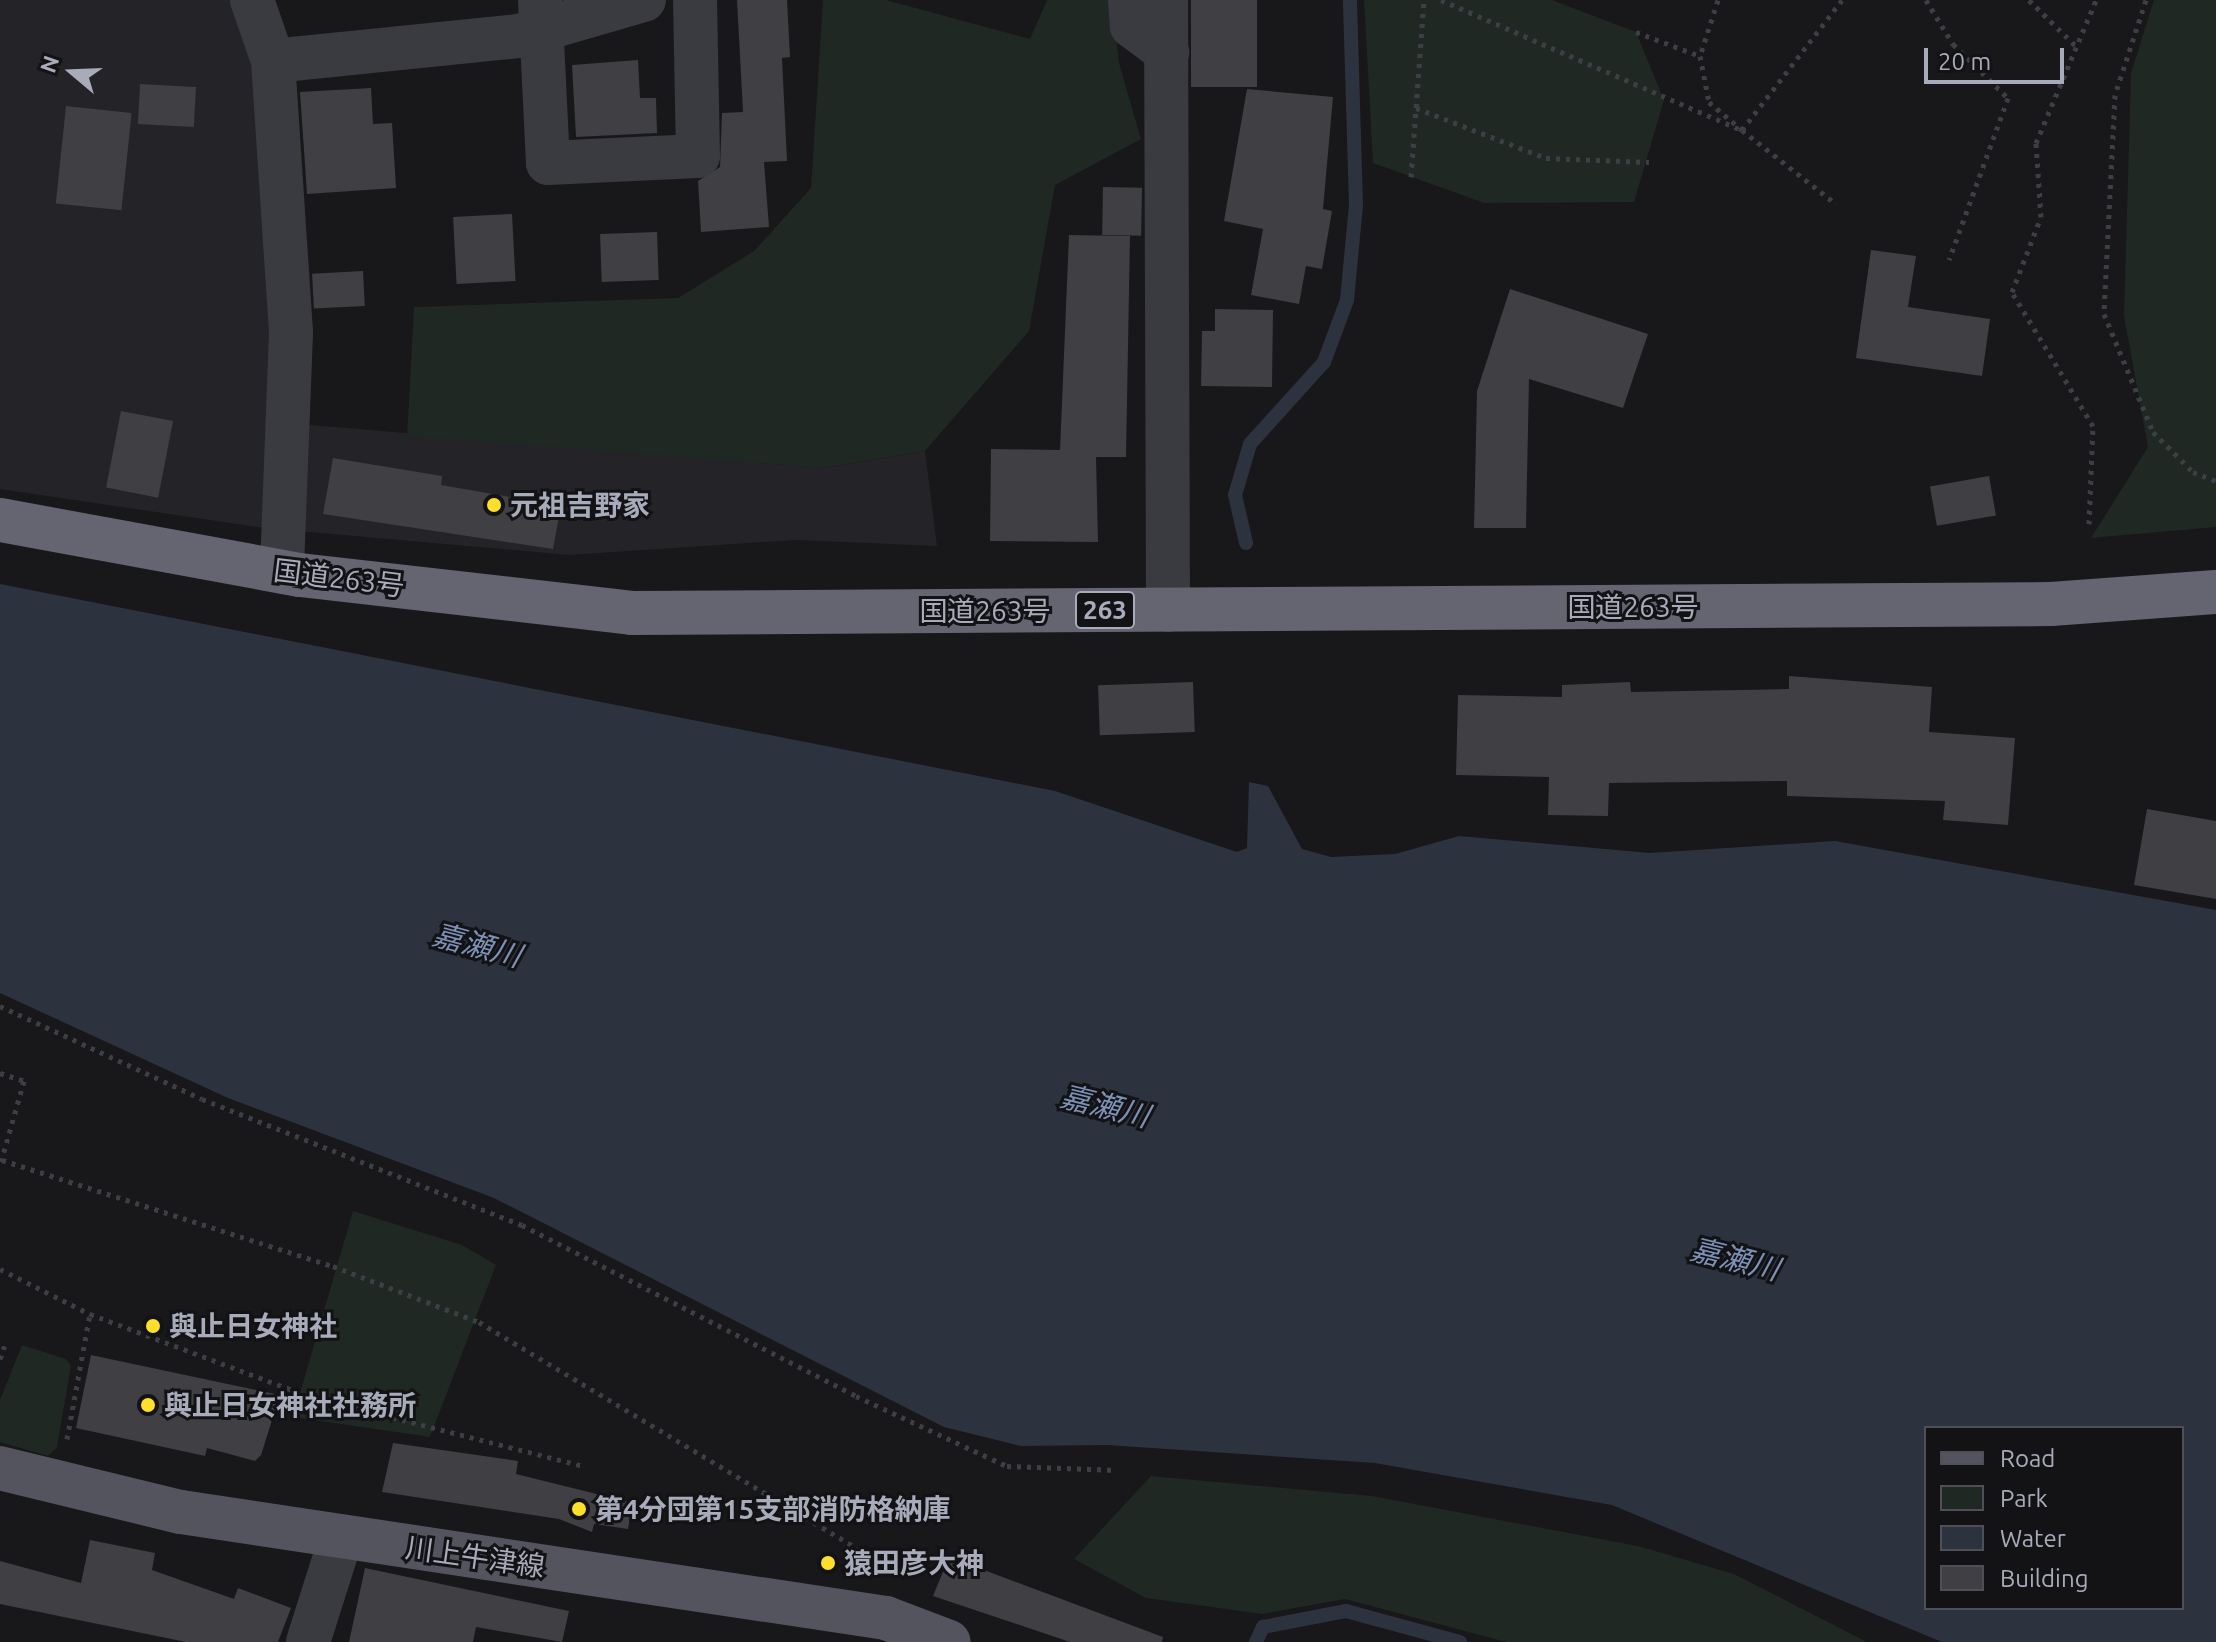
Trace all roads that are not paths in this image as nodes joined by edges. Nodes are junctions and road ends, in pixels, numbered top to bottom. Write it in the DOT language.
graph roads {
  1 [pos="252,0"];
  2 [pos="644,0"];
  3 [pos="695,0"];
  4 [pos="1130,0"];
  5 [pos="1166,0"];
  6 [pos="541,15"];
  7 [pos="1167,52"];
  8 [pos="273,61"];
  9 [pos="0,520"];
  10 [pos="282,572"];
  11 [pos="2216,592"];
  12 [pos="1168,610"];
  13 [pos="0,1468"];
  14 [pos="341,1538"];
  15 [pos="308,1642"];
  16 [pos="949,1642"];
  1 -- 8 [label="street"];
  2 -- 6 [label="street"];
  3 -- 6 [label="street"];
  4 -- 7 [label="street"];
  5 -- 7 [label="street"];
  6 -- 8 [label="street"];
  7 -- 12 [label="street"];
  8 -- 10 [label="street"];
  9 -- 10 [label="highway, 国道263号 / 263"];
  10 -- 12 [label="highway, 国道263号 / 263"];
  11 -- 12 [label="highway, 国道263号 / 263"];
  13 -- 14 [label="main road, 川上牛津線"];
  14 -- 15 [label="street"];
  14 -- 16 [label="main road, 川上牛津線"];
}
